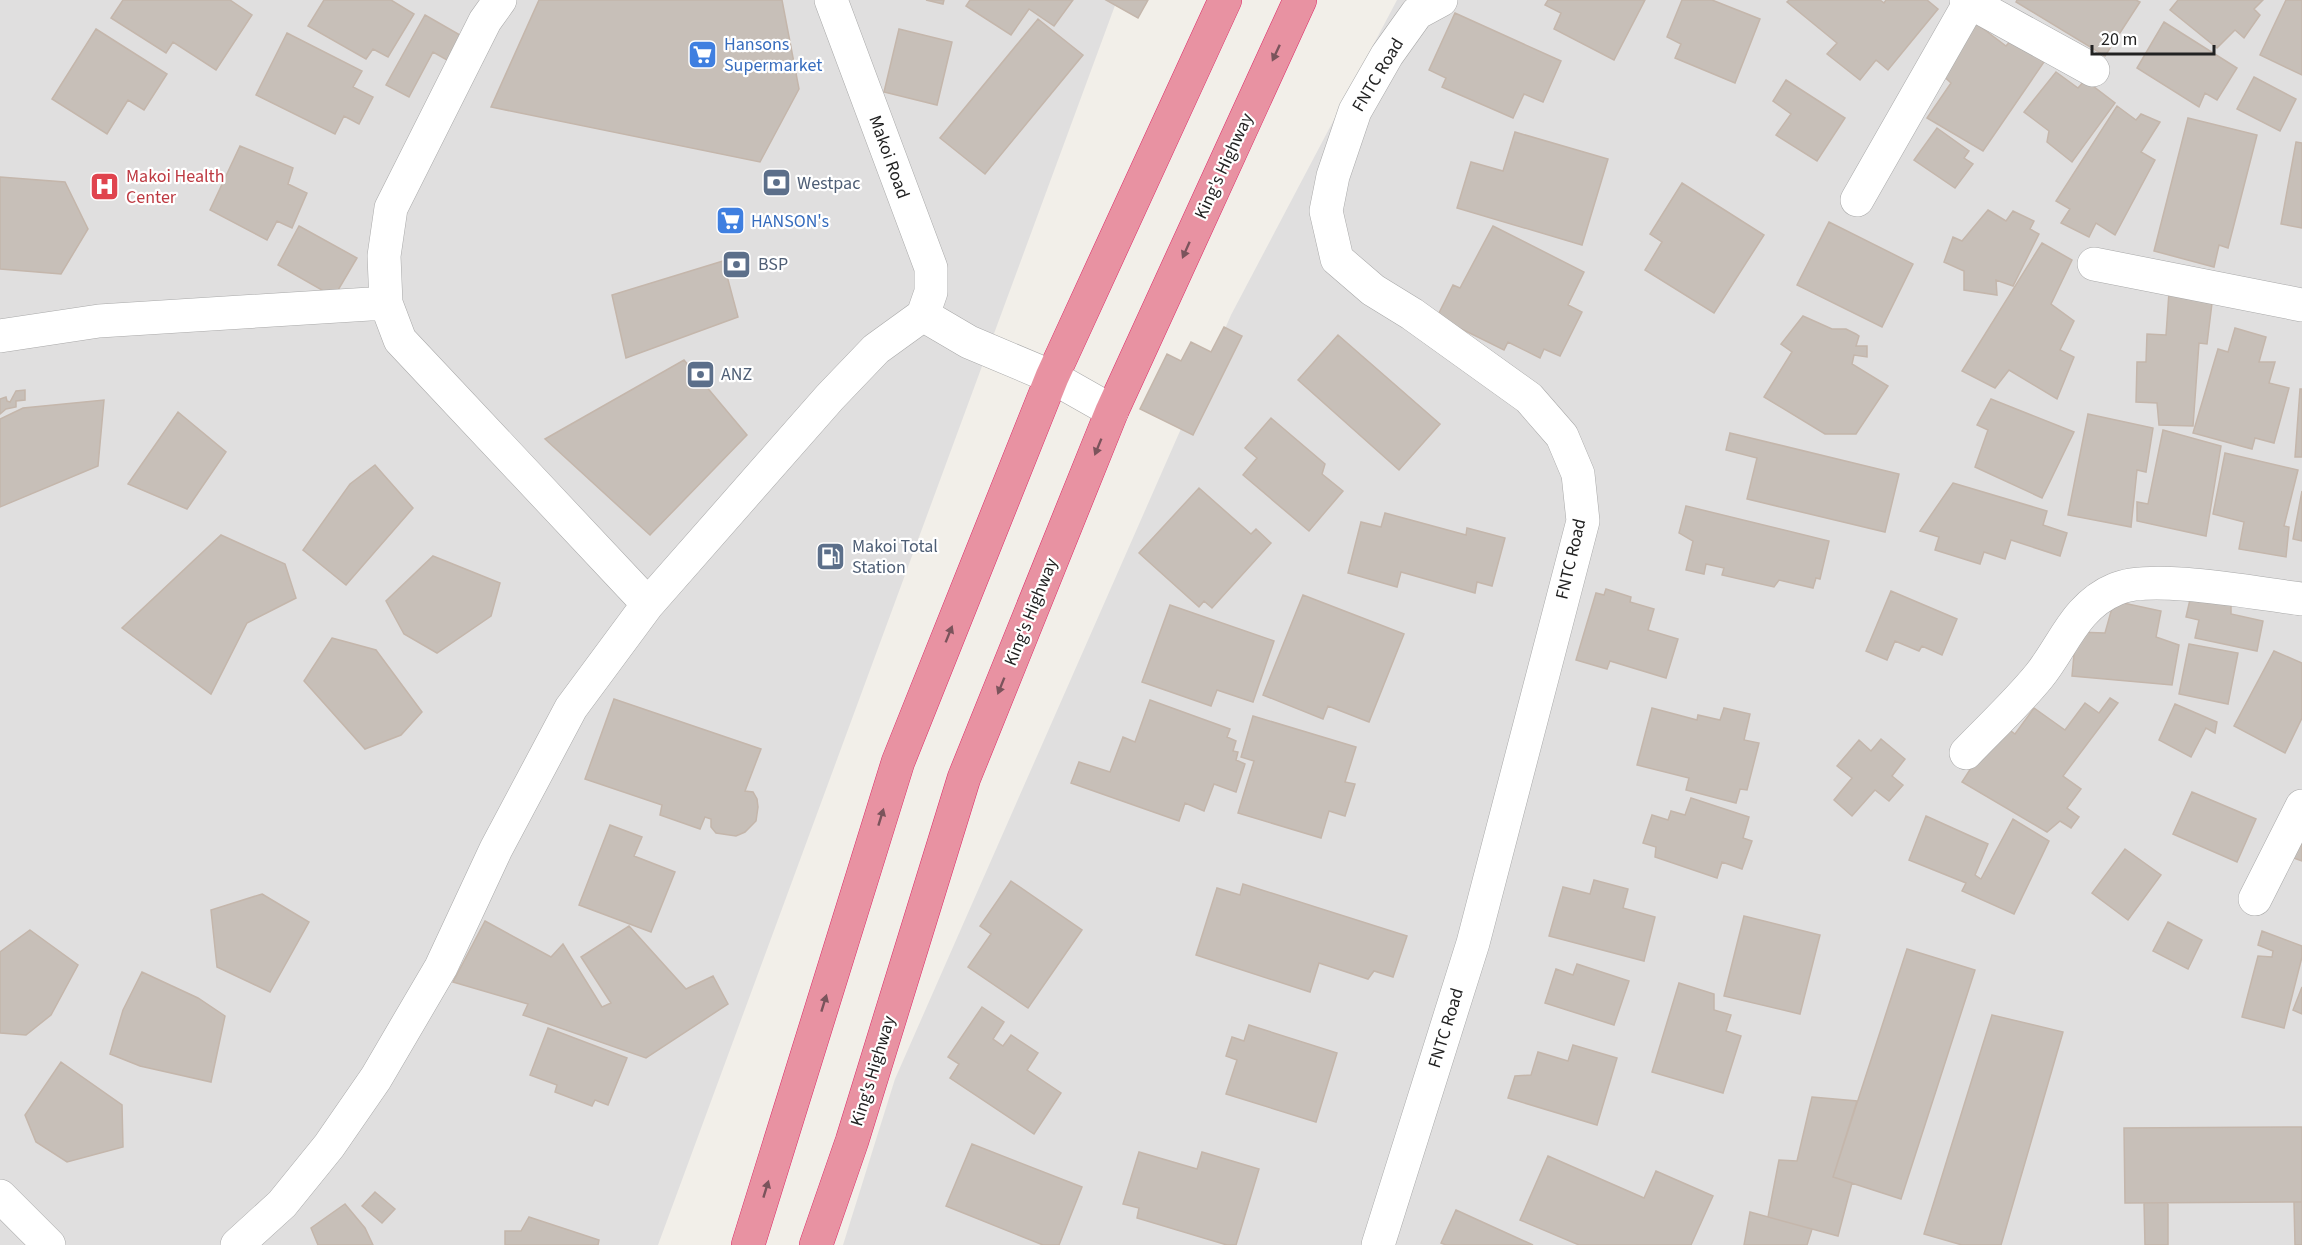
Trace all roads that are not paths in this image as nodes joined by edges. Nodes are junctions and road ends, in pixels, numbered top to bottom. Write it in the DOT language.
graph roads {
  1 [pos="500,0"];
  2 [pos="831,0"];
  3 [pos="1225,0"];
  4 [pos="1300,0"];
  5 [pos="1442,0"];
  6 [pos="1968,1"];
  7 [pos="2093,70"];
  8 [pos="1857,200"];
  9 [pos="2094,264"];
  10 [pos="386,303"];
  11 [pos="2302,305"];
  12 [pos="923,315"];
  13 [pos="0,336"];
  14 [pos="1052,377"];
  15 [pos="1112,411"];
  16 [pos="2302,599"];
  17 [pos="648,604"];
  18 [pos="1966,753"];
  19 [pos="2302,806"];
  20 [pos="2255,899"];
  21 [pos="0,1196"];
  22 [pos="49,1245"];
  23 [pos="237,1245"];
  24 [pos="748,1245"];
  25 [pos="816,1245"];
  26 [pos="1378,1245"];
  1 -- 10 [label="street"];
  2 -- 12 [label="street, Makoi Road"];
  3 -- 14 [label="highway"];
  4 -- 15 [label="highway, King's Highway, one-way"];
  5 -- 26 [label="street, FNTC Road"];
  6 -- 7 [label="street"];
  6 -- 8 [label="street"];
  9 -- 11 [label="street"];
  10 -- 13 [label="street"];
  10 -- 17 [label="street"];
  12 -- 14 [label="street"];
  12 -- 17 [label="street"];
  14 -- 15 [label="street"];
  24 -- 14 [label="highway, one-way"];
  15 -- 25 [label="highway, King's Highway, one-way"];
  16 -- 18 [label="street"];
  17 -- 23 [label="street"];
  19 -- 20 [label="street"];
  21 -- 22 [label="street"];
}
